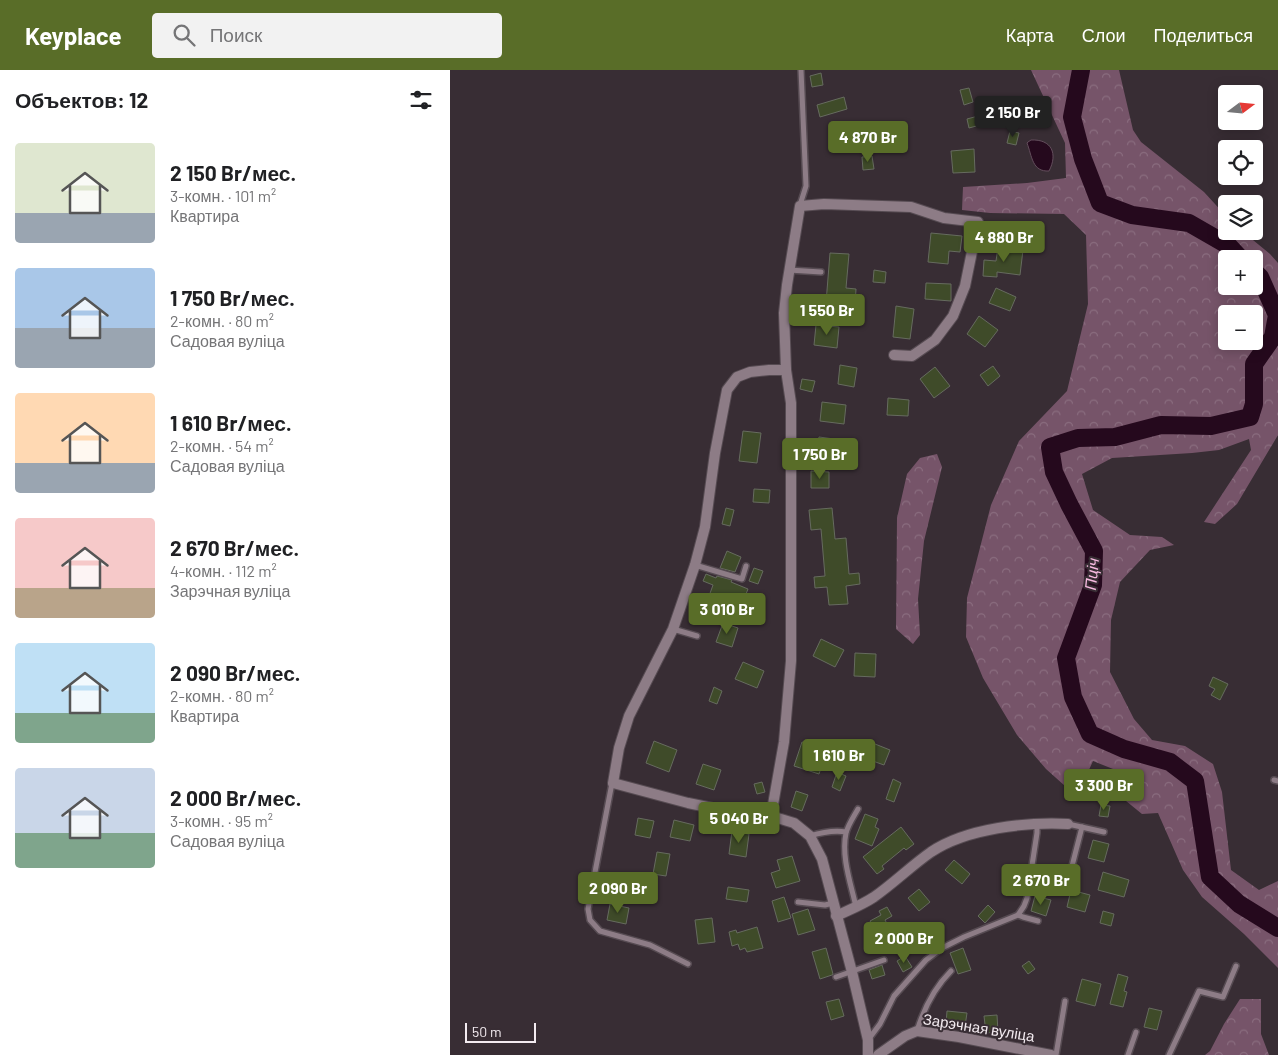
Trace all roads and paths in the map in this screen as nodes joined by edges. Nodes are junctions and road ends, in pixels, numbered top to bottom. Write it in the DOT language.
graph roads {
  1 [pos="801,70"];
  2 [pos="800,206"];
  3 [pos="789,270"];
  4 [pos="821,272"];
  5 [pos="894,355"];
  6 [pos="786,370"];
  7 [pos="695,565"];
  8 [pos="746,566"];
  9 [pos="673,629"];
  10 [pos="696,636"];
  11 [pos="612,782"];
  12 [pos="858,809"];
  13 [pos="771,816"];
  14 [pos="1037,824"];
  15 [pos="1068,824"];
  16 [pos="1082,827"];
  17 [pos="846,832"];
  18 [pos="1104,832"];
  19 [pos="810,836"];
  20 [pos="1071,870"];
  21 [pos="798,902"];
  22 [pos="833,903"];
  23 [pos="856,907"];
  24 [pos="1018,915"];
  25 [pos="836,916"];
  26 [pos="1038,921"];
  27 [pos="884,960"];
  28 [pos="688,964"];
  29 [pos="1236,966"];
  30 [pos="951,971"];
  31 [pos="852,972"];
  32 [pos="836,977"];
  33 [pos="1066,1001"];
  34 [pos="917,1030"];
  35 [pos="1136,1032"];
  36 [pos="868,1040"];
  37 [pos="868,1055"];
  38 [pos="878,1055"];
  39 [pos="1051,1055"];
  40 [pos="1056,1055"];
  41 [pos="1128,1055"];
  42 [pos="1169,1055"];
  1 -- 2 [label="lane"];
  2 -- 3 [label="street"];
  2 -- 5 [label="street"];
  3 -- 4 [label="lane"];
  3 -- 6 [label="street"];
  6 -- 7 [label="street"];
  6 -- 13 [label="street"];
  7 -- 8 [label="lane"];
  7 -- 9 [label="street"];
  9 -- 10 [label="lane"];
  9 -- 11 [label="street"];
  11 -- 13 [label="street"];
  11 -- 28 [label="lane"];
  12 -- 17 [label="lane"];
  13 -- 19 [label="street"];
  14 -- 15 [label="street"];
  14 -- 23 [label="street"];
  14 -- 24 [label="lane"];
  15 -- 16 [label="lane"];
  16 -- 18 [label="lane"];
  16 -- 20 [label="lane"];
  17 -- 19 [label="lane"];
  17 -- 23 [label="lane"];
  19 -- 22 [label="street"];
  21 -- 22 [label="lane"];
  22 -- 25 [label="street"];
  23 -- 25 [label="street"];
  24 -- 26 [label="lane"];
  24 -- 36 [label="lane"];
  25 -- 31 [label="street"];
  27 -- 31 [label="lane"];
  29 -- 42 [label="lane"];
  30 -- 34 [label="lane"];
  31 -- 32 [label="lane"];
  31 -- 36 [label="street"];
  33 -- 40 [label="lane"];
  34 -- 38 [label="street, Зарэчная вуліца"];
  34 -- 39 [label="street, Зарэчная вуліца"];
  35 -- 41 [label="lane"];
  36 -- 37 [label="street"];
}
